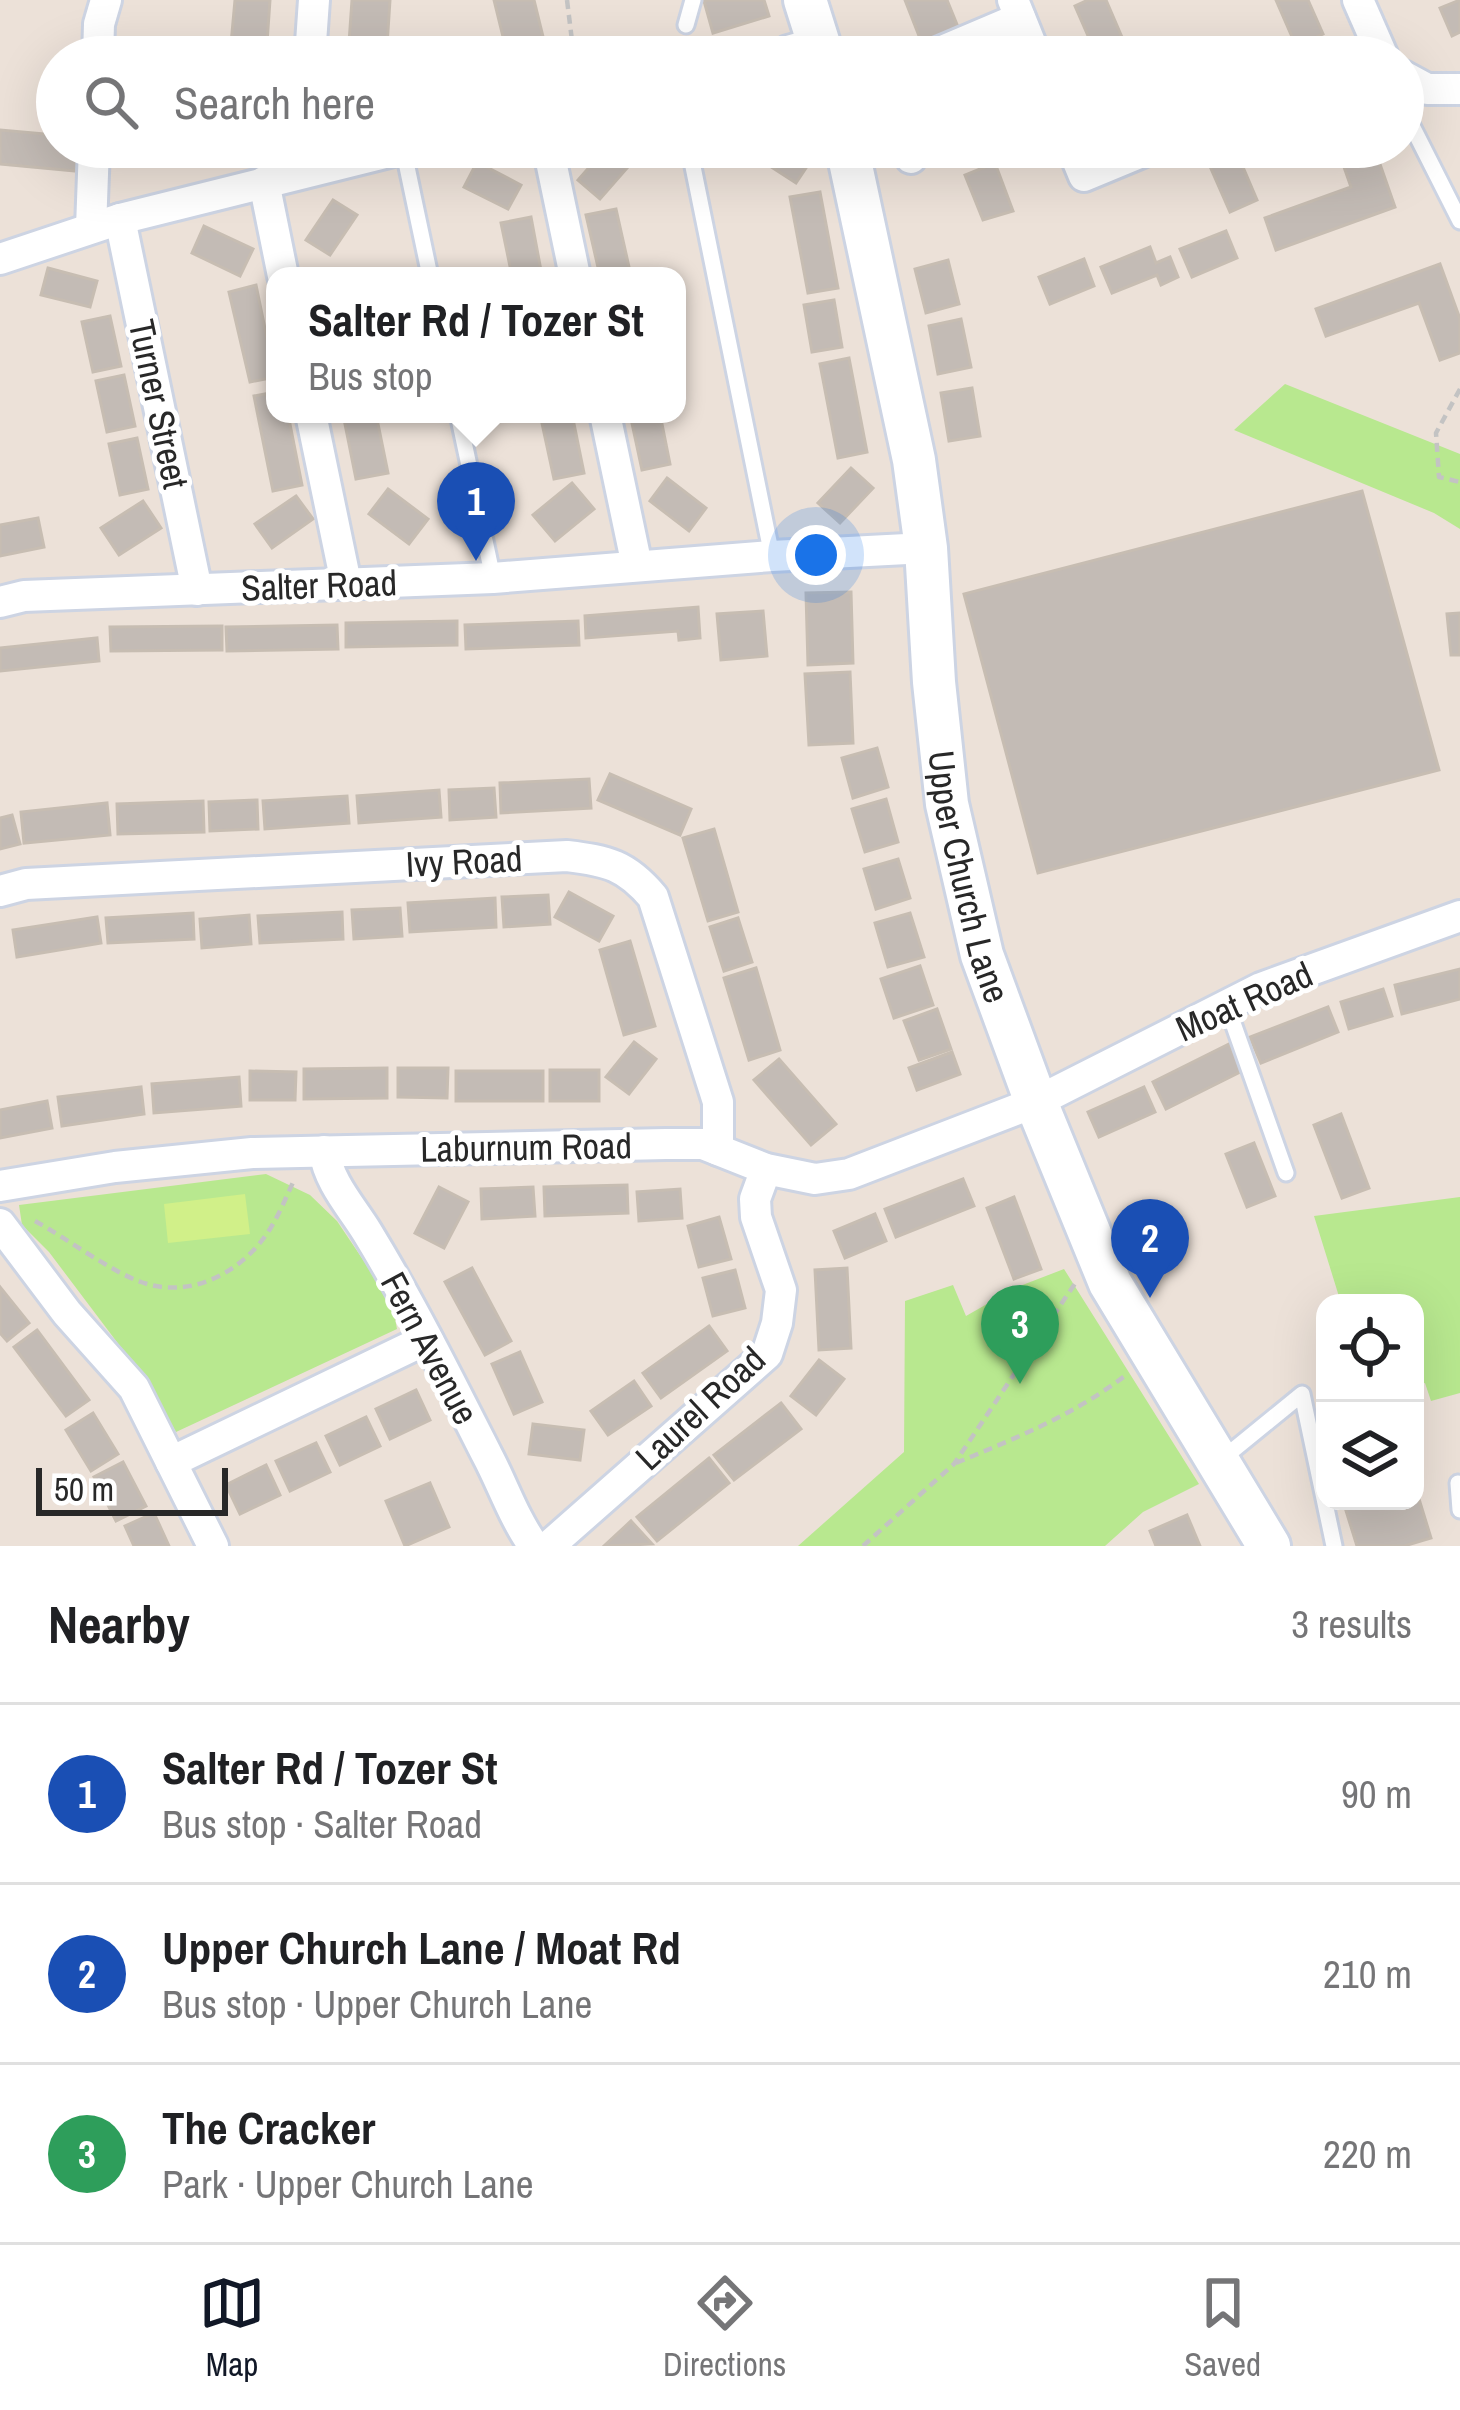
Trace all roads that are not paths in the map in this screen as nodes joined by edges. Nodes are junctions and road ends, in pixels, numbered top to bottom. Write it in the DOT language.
graph roads {
  1 [pos="106,0"];
  2 [pos="314,0"];
  3 [pos="693,0"];
  4 [pos="1358,0"];
  5 [pos="1017,9"];
  6 [pos="686,25"];
  7 [pos="99,36"];
  8 [pos="311,36"];
  9 [pos="967,36"];
  10 [pos="1374,36"];
  11 [pos="1424,87"];
  12 [pos="1460,89"];
  13 [pos="1424,150"];
  14 [pos="97,168"];
  15 [pos="297,168"];
  16 [pos="410,168"];
  17 [pos="552,168"];
  18 [pos="693,168"];
  19 [pos="851,168"];
  20 [pos="264,182"];
  21 [pos="1460,221"];
  22 [pos="105,224"];
  23 [pos="0,259"];
  24 [pos="281,267"];
  25 [pos="428,267"];
  26 [pos="573,267"];
  27 [pos="313,423"];
  28 [pos="460,423"];
  29 [pos="606,423"];
  30 [pos="926,548"];
  31 [pos="772,556"];
  32 [pos="637,566"];
  33 [pos="493,578"];
  34 [pos="346,583"];
  35 [pos="197,590"];
  36 [pos="0,602"];
  37 [pos="0,891"];
  38 [pos="1460,916"];
  39 [pos="1227,1006"];
  40 [pos="1036,1102"];
  41 [pos="718,1150"];
  42 [pos="326,1161"];
  43 [pos="766,1169"];
  44 [pos="1286,1173"];
  45 [pos="0,1186"];
  46 [pos="12,1219"];
  47 [pos="427,1339"];
  48 [pos="1219,1461"];
  49 [pos="172,1462"];
  50 [pos="1458,1484"];
  51 [pos="1460,1510"];
  52 [pos="213,1546"];
  53 [pos="534,1546"];
  54 [pos="549,1546"];
  55 [pos="1269,1546"];
  56 [pos="1334,1546"];
  1 -- 7 [label="street"];
  2 -- 8 [label="street"];
  3 -- 6 [label="lane"];
  4 -- 10 [label="street"];
  5 -- 9 [label="street"];
  11 -- 12 [label="street"];
  13 -- 21 [label="lane"];
  14 -- 22 [label="street, Turner Street"];
  15 -- 20 [label="street"];
  16 -- 25 [label="lane"];
  17 -- 26 [label="street"];
  18 -- 31 [label="lane"];
  19 -- 30 [label="main road, Upper Church Lane"];
  20 -- 22 [label="street"];
  20 -- 24 [label="street"];
  22 -- 23 [label="street"];
  22 -- 35 [label="street, Turner Street"];
  27 -- 34 [label="street"];
  28 -- 33 [label="lane"];
  29 -- 32 [label="street"];
  30 -- 31 [label="street, Salter Road"];
  30 -- 40 [label="main road, Upper Church Lane"];
  31 -- 32 [label="street, Salter Road"];
  32 -- 33 [label="street, Salter Road"];
  33 -- 34 [label="street, Salter Road"];
  34 -- 35 [label="street, Salter Road"];
  35 -- 36 [label="street, Salter Road"];
  37 -- 41 [label="street, Ivy Road"];
  38 -- 39 [label="street, Moat Road"];
  39 -- 40 [label="street, Moat Road"];
  39 -- 44 [label="lane"];
  40 -- 43 [label="street, Laburnum Road"];
  40 -- 48 [label="main road, Upper Church Lane"];
  41 -- 42 [label="street, Laburnum Road"];
  41 -- 43 [label="street, Laburnum Road"];
  42 -- 45 [label="street, Laburnum Road"];
  42 -- 47 [label="street, Fern Avenue"];
  43 -- 54 [label="street, Laurel Road"];
  46 -- 49 [label="street"];
  47 -- 49 [label="street"];
  47 -- 53 [label="street, Fern Avenue"];
  48 -- 55 [label="main road, Upper Church Lane"];
  48 -- 56 [label="lane"];
  49 -- 52 [label="street"];
  50 -- 51 [label="lane"];
}
